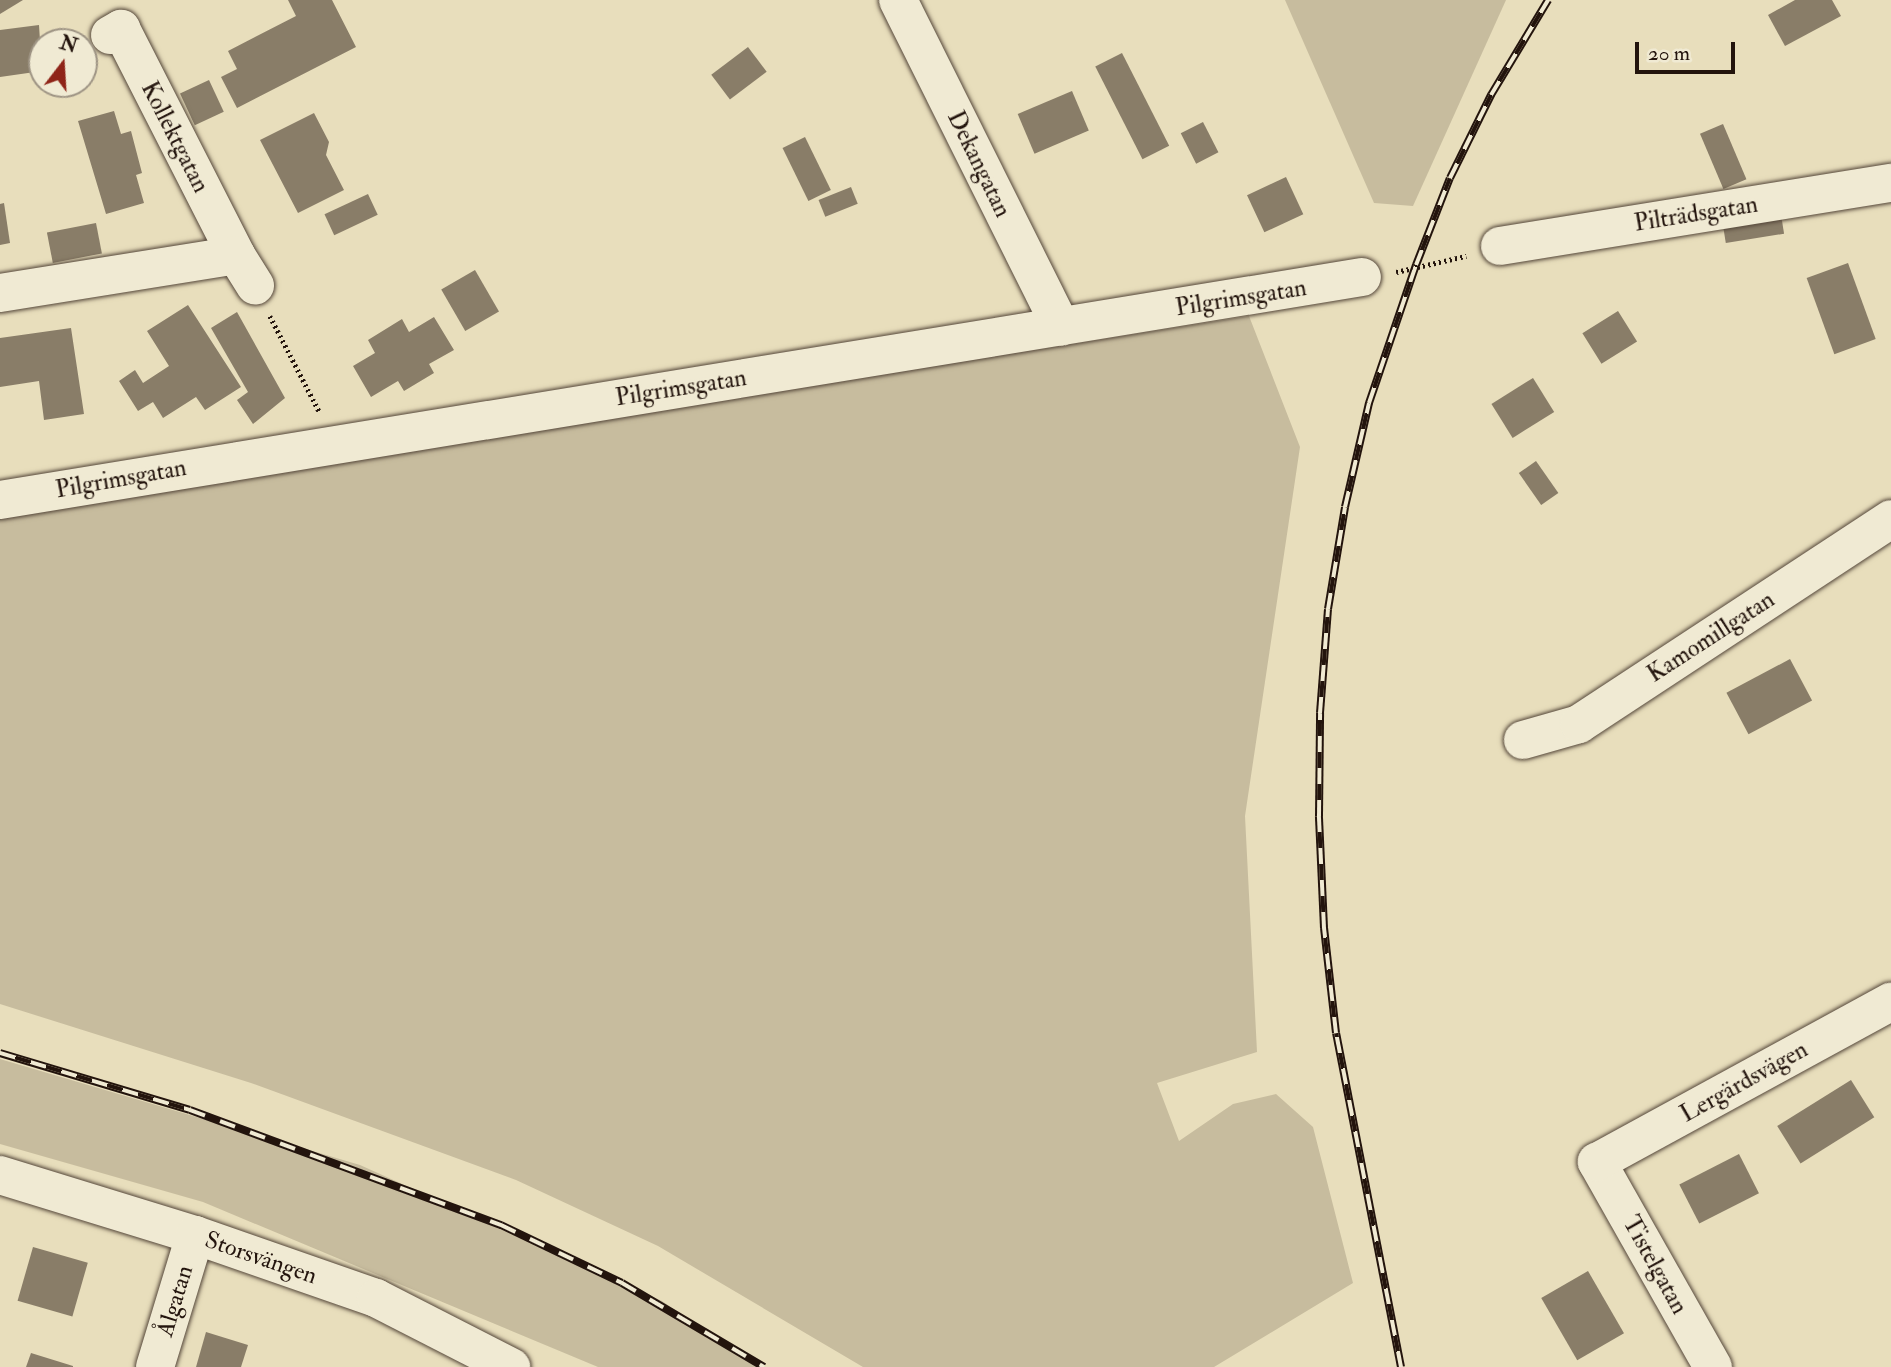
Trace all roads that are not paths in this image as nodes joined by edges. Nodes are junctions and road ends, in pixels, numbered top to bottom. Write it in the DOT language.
graph roads {
  1 [pos="898,0"];
  2 [pos="110,35"];
  3 [pos="1891,183"];
  4 [pos="1500,246"];
  5 [pos="1362,277"];
  6 [pos="0,293"];
  7 [pos="1061,327"];
  8 [pos="0,500"];
  9 [pos="1891,519"];
  10 [pos="1523,740"];
  11 [pos="1891,1002"];
  12 [pos="1597,1162"];
  13 [pos="0,1175"];
  14 [pos="195,1235"];
  15 [pos="507,1366"];
  16 [pos="155,1367"];
  17 [pos="1713,1367"];
  1 -- 7 [label="street, Dekangatan"];
  2 -- 6 [label="street, Kollektgatan"];
  3 -- 4 [label="street, Pilträdsgatan"];
  5 -- 7 [label="street, Pilgrimsgatan"];
  7 -- 8 [label="street, Pilgrimsgatan"];
  9 -- 10 [label="street, Kamomillgatan"];
  11 -- 12 [label="street, Lergärdsvägen"];
  12 -- 17 [label="street, Tistelgatan"];
  13 -- 14 [label="street, Storsvängen"];
  14 -- 15 [label="street, Storsvängen"];
  14 -- 16 [label="street, Ålgatan"];
}
